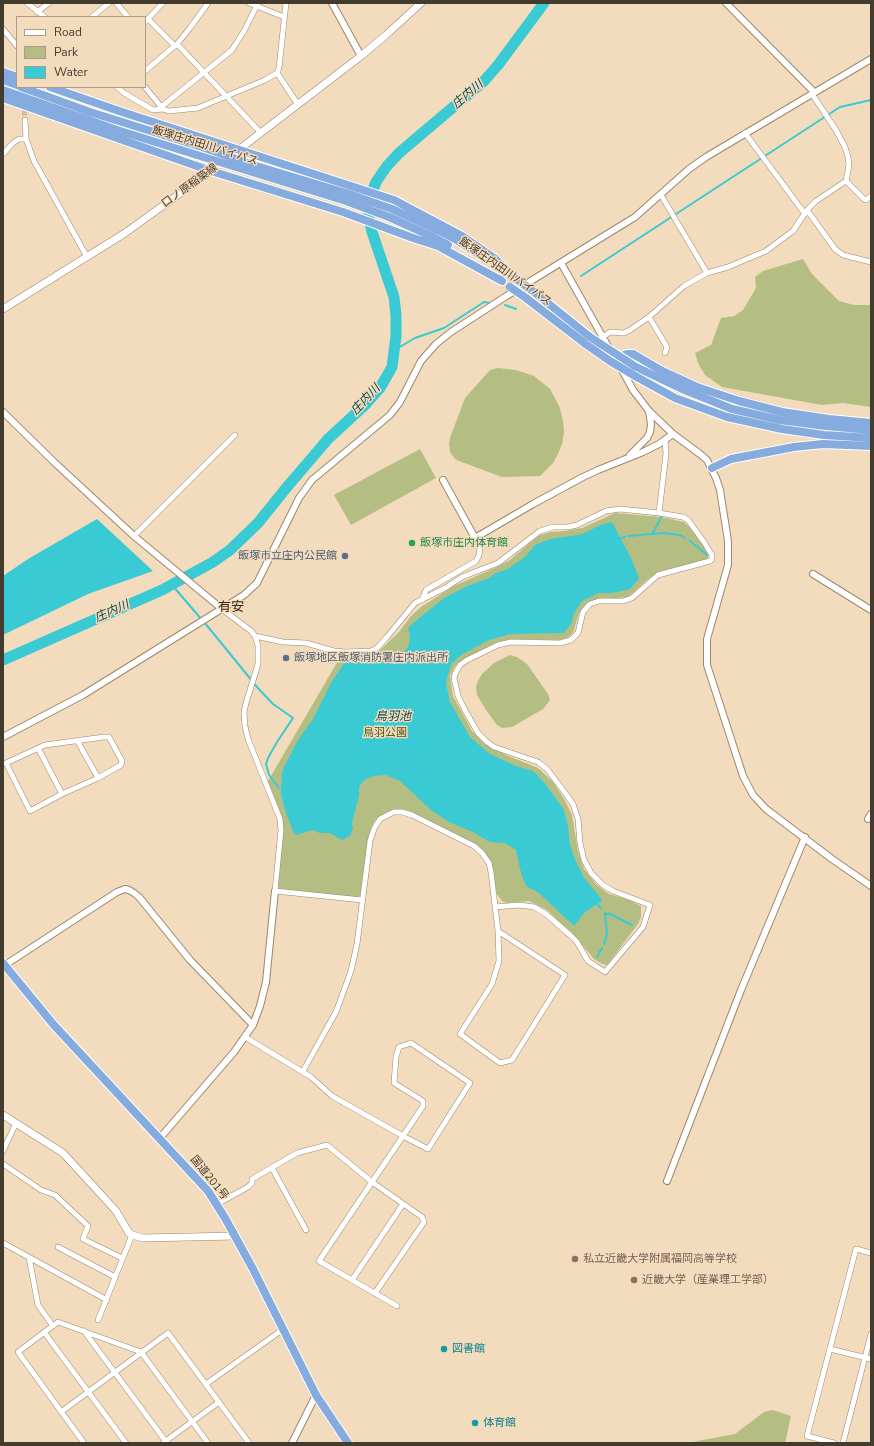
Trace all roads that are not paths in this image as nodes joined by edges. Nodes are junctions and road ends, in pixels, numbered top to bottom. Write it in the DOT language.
graph roads {
  1 [pos="27,3"];
  2 [pos="49,3"];
  3 [pos="109,3"];
  4 [pos="116,3"];
  5 [pos="163,3"];
  6 [pos="208,3"];
  7 [pos="250,3"];
  8 [pos="286,3"];
  9 [pos="332,3"];
  10 [pos="421,3"];
  11 [pos="726,3"];
  12 [pos="257,5"];
  13 [pos="37,12"];
  14 [pos="43,16"];
  15 [pos="93,16"];
  16 [pos="127,16"];
  17 [pos="284,17"];
  18 [pos="147,21"];
  19 [pos="3,29"];
  20 [pos="16,45"];
  21 [pos="176,45"];
  22 [pos="361,56"];
  23 [pos="871,59"];
  24 [pos="146,70"];
  25 [pos="3,72"];
  26 [pos="203,73"];
  27 [pos="277,73"];
  28 [pos="16,77"];
  29 [pos="3,80"];
  30 [pos="16,85"];
  31 [pos="24,88"];
  32 [pos="53,88"];
  33 [pos="118,88"];
  34 [pos="145,88"];
  35 [pos="3,90"];
  36 [pos="813,93"];
  37 [pos="225,95"];
  38 [pos="3,98"];
  39 [pos="298,103"];
  40 [pos="162,108"];
  41 [pos="24,120"];
  42 [pos="261,133"];
  43 [pos="745,133"];
  44 [pos="26,139"];
  45 [pos="239,151"];
  46 [pos="3,154"];
  47 [pos="251,168"];
  48 [pos="211,171"];
  49 [pos="846,181"];
  50 [pos="661,195"];
  51 [pos="871,196"];
  52 [pos="806,212"];
  53 [pos="390,213"];
  54 [pos="87,257"];
  55 [pos="871,262"];
  56 [pos="561,263"];
  57 [pos="707,273"];
  58 [pos="517,279"];
  59 [pos="502,281"];
  60 [pos="3,309"];
  61 [pos="649,317"];
  62 [pos="603,337"];
  63 [pos="665,353"];
  64 [pos="615,358"];
  65 [pos="649,411"];
  66 [pos="3,412"];
  67 [pos="871,423"];
  68 [pos="871,430"];
  69 [pos="673,434"];
  70 [pos="235,435"];
  71 [pos="871,438"];
  72 [pos="664,440"];
  73 [pos="871,446"];
  74 [pos="628,458"];
  75 [pos="712,468"];
  76 [pos="442,480"];
  77 [pos="659,513"];
  78 [pos="134,536"];
  79 [pos="475,538"];
  80 [pos="813,574"];
  81 [pos="422,600"];
  82 [pos="222,609"];
  83 [pos="871,610"];
  84 [pos="255,636"];
  85 [pos="3,737"];
  86 [pos="78,742"];
  87 [pos="38,748"];
  88 [pos="3,757"];
  89 [pos="6,763"];
  90 [pos="98,778"];
  91 [pos="62,794"];
  92 [pos="805,837"];
  93 [pos="871,886"];
  94 [pos="275,891"];
  95 [pos="362,900"];
  96 [pos="495,907"];
  97 [pos="498,931"];
  98 [pos="4,965"];
  99 [pos="253,1025"];
  100 [pos="245,1037"];
  101 [pos="303,1071"];
  102 [pos="3,1115"];
  103 [pos="16,1123"];
  104 [pos="403,1136"];
  105 [pos="160,1138"];
  106 [pos="3,1152"];
  107 [pos="3,1164"];
  108 [pos="272,1168"];
  109 [pos="666,1181"];
  110 [pos="372,1182"];
  111 [pos="217,1204"];
  112 [pos="403,1204"];
  113 [pos="306,1230"];
  114 [pos="132,1235"];
  115 [pos="235,1236"];
  116 [pos="3,1243"];
  117 [pos="58,1247"];
  118 [pos="871,1253"];
  119 [pos="29,1257"];
  120 [pos="122,1258"];
  121 [pos="115,1277"];
  122 [pos="352,1280"];
  123 [pos="375,1293"];
  124 [pos="107,1300"];
  125 [pos="397,1306"];
  126 [pos="98,1320"];
  127 [pos="53,1326"];
  128 [pos="83,1330"];
  129 [pos="282,1330"];
  130 [pos="44,1332"];
  131 [pos="871,1334"];
  132 [pos="830,1348"];
  133 [pos="141,1352"];
  134 [pos="865,1358"];
  135 [pos="871,1359"];
  136 [pos="114,1372"];
  137 [pos="206,1384"];
  138 [pos="88,1393"];
  139 [pos="316,1395"];
  140 [pos="219,1402"];
  141 [pos="61,1412"];
  142 [pos="192,1421"];
  143 [pos="165,1442"];
  144 [pos="84,1443"];
  145 [pos="126,1443"];
  146 [pos="208,1443"];
  147 [pos="249,1443"];
  148 [pos="292,1443"];
  149 [pos="348,1443"];
  150 [pos="834,1443"];
  151 [pos="843,1443"];
  1 -- 13 [label="street"];
  2 -- 13 [label="street"];
  3 -- 15 [label="street"];
  4 -- 16 [label="street"];
  5 -- 18 [label="street"];
  6 -- 21 [label="street"];
  7 -- 12 [label="street"];
  8 -- 17 [label="street"];
  9 -- 22 [label="street"];
  10 -- 22 [label="main road, 口ノ原稲築線"];
  11 -- 36 [label="street"];
  12 -- 17 [label="street"];
  12 -- 26 [label="street"];
  13 -- 14 [label="street"];
  17 -- 27 [label="street"];
  18 -- 21 [label="street"];
  19 -- 20 [label="street"];
  21 -- 24 [label="street"];
  21 -- 26 [label="street"];
  22 -- 39 [label="main road, 口ノ原稲築線"];
  23 -- 36 [label="street"];
  25 -- 28 [label="highway"];
  26 -- 37 [label="street"];
  26 -- 40 [label="street"];
  27 -- 37 [label="street"];
  27 -- 39 [label="street"];
  29 -- 30 [label="highway"];
  31 -- 47 [label="highway, 飯塚庄内田川バイパス, bridge"];
  32 -- 45 [label="highway"];
  33 -- 40 [label="street"];
  34 -- 40 [label="street"];
  35 -- 47 [label="highway, 飯塚庄内田川バイパス, bridge"];
  36 -- 43 [label="street"];
  36 -- 49 [label="street"];
  37 -- 40 [label="street"];
  37 -- 42 [label="street"];
  38 -- 48 [label="highway"];
  39 -- 42 [label="main road, 口ノ原稲築線"];
  41 -- 44 [label="street"];
  42 -- 45 [label="main road, 口ノ原稲築線"];
  43 -- 50 [label="street"];
  43 -- 52 [label="street"];
  44 -- 46 [label="street"];
  44 -- 54 [label="street"];
  45 -- 48 [label="main road, 口ノ原稲築線"];
  45 -- 58 [label="highway"];
  47 -- 53 [label="highway, 飯塚庄内田川バイパス"];
  48 -- 54 [label="main road, 口ノ原稲築線"];
  48 -- 59 [label="highway"];
  49 -- 51 [label="street"];
  49 -- 52 [label="street"];
  50 -- 56 [label="street"];
  50 -- 57 [label="street"];
  52 -- 55 [label="street"];
  52 -- 57 [label="street"];
  53 -- 58 [label="highway, 飯塚庄内田川バイパス"];
  53 -- 59 [label="highway, 飯塚庄内田川バイパス"];
  54 -- 60 [label="main road, 口ノ原稲築線"];
  56 -- 62 [label="street"];
  56 -- 82 [label="street"];
  57 -- 61 [label="street"];
  58 -- 68 [label="highway, 飯塚庄内田川バイパス, bridge"];
  59 -- 71 [label="highway, 飯塚庄内田川バイパス, bridge"];
  61 -- 62 [label="street"];
  61 -- 63 [label="street"];
  62 -- 64 [label="street"];
  64 -- 65 [label="street"];
  64 -- 67 [label="highway"];
  65 -- 69 [label="street"];
  65 -- 74 [label="street"];
  66 -- 78 [label="street"];
  69 -- 72 [label="street"];
  69 -- 75 [label="street"];
  70 -- 78 [label="street"];
  72 -- 74 [label="street"];
  72 -- 77 [label="street"];
  73 -- 75 [label="highway"];
  74 -- 79 [label="street"];
  75 -- 92 [label="street"];
  76 -- 79 [label="street"];
  77 -- 81 [label="street"];
  77 -- 96 [label="street"];
  78 -- 82 [label="street"];
  79 -- 81 [label="street"];
  80 -- 83 [label="street"];
  81 -- 84 [label="street"];
  82 -- 84 [label="street"];
  82 -- 85 [label="street"];
  84 -- 94 [label="street"];
  86 -- 87 [label="street"];
  86 -- 90 [label="street"];
  86 -- 90 [label="street"];
  87 -- 89 [label="street"];
  87 -- 91 [label="street"];
  88 -- 89 [label="street"];
  89 -- 91 [label="street"];
  90 -- 91 [label="street"];
  92 -- 93 [label="street"];
  92 -- 109 [label="street"];
  94 -- 95 [label="street"];
  94 -- 99 [label="street"];
  95 -- 96 [label="street"];
  95 -- 101 [label="street"];
  96 -- 97 [label="street"];
  97 -- 97 [label="street"];
  98 -- 99 [label="street"];
  98 -- 105 [label="highway, 国道201号"];
  99 -- 100 [label="street"];
  100 -- 101 [label="street"];
  100 -- 105 [label="street"];
  101 -- 104 [label="street"];
  102 -- 103 [label="main road"];
  103 -- 106 [label="street"];
  103 -- 114 [label="main road"];
  104 -- 104 [label="street"];
  104 -- 110 [label="street"];
  105 -- 111 [label="highway, 国道201号"];
  107 -- 120 [label="street"];
  108 -- 110 [label="street"];
  108 -- 111 [label="street"];
  108 -- 113 [label="street"];
  110 -- 112 [label="street"];
  110 -- 122 [label="street"];
  111 -- 115 [label="highway, 国道201号"];
  112 -- 122 [label="street"];
  112 -- 123 [label="street"];
  114 -- 115 [label="main road"];
  114 -- 120 [label="street"];
  115 -- 129 [label="highway, 国道201号"];
  116 -- 119 [label="street"];
  117 -- 121 [label="street"];
  118 -- 132 [label="street"];
  119 -- 124 [label="street"];
  119 -- 127 [label="street"];
  120 -- 121 [label="street"];
  121 -- 124 [label="street"];
  122 -- 123 [label="street"];
  123 -- 125 [label="street"];
  124 -- 126 [label="street"];
  127 -- 128 [label="street"];
  127 -- 130 [label="street"];
  128 -- 133 [label="street"];
  128 -- 136 [label="street"];
  129 -- 137 [label="street"];
  129 -- 139 [label="highway, 国道201号"];
  130 -- 138 [label="street"];
  130 -- 141 [label="street"];
  131 -- 134 [label="street"];
  132 -- 134 [label="street"];
  132 -- 150 [label="street"];
  133 -- 136 [label="street"];
  133 -- 137 [label="street"];
  133 -- 142 [label="street"];
  134 -- 135 [label="street"];
  134 -- 151 [label="street"];
  136 -- 138 [label="street"];
  136 -- 143 [label="street"];
  137 -- 140 [label="street"];
  138 -- 141 [label="street"];
  138 -- 145 [label="street"];
  139 -- 148 [label="street"];
  139 -- 149 [label="highway, 国道201号"];
  140 -- 142 [label="street"];
  140 -- 147 [label="street"];
  141 -- 144 [label="street"];
  142 -- 143 [label="street"];
  142 -- 146 [label="street"];
}
